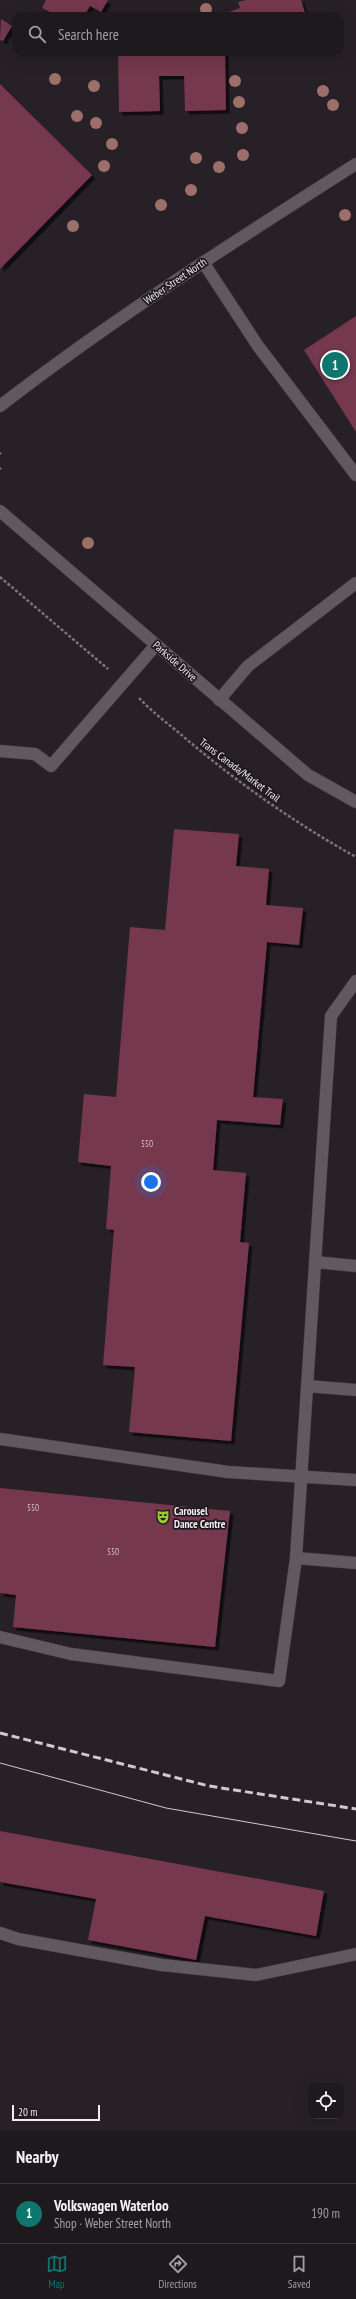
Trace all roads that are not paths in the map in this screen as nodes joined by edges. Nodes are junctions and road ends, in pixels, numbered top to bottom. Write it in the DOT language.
graph roads {
  1 [pos="356,164"];
  2 [pos="202,262"];
  3 [pos="0,406"];
  4 [pos="356,475"];
  5 [pos="0,511"];
  6 [pos="356,583"];
  7 [pos="156,646"];
  8 [pos="219,700"];
  9 [pos="0,751"];
  10 [pos="356,802"];
  11 [pos="356,981"];
  12 [pos="316,1262"];
  13 [pos="356,1266"];
  14 [pos="307,1386"];
  15 [pos="356,1390"];
  16 [pos="0,1439"];
  17 [pos="301,1476"];
  18 [pos="356,1480"];
  19 [pos="296,1558"];
  20 [pos="356,1564"];
  21 [pos="0,1637"];
  22 [pos="0,1932"];
  23 [pos="356,1954"];
  1 -- 2 [label="street, Weber Street North"];
  2 -- 3 [label="street, Weber Street North"];
  2 -- 4 [label="street"];
  5 -- 7 [label="street, Parkside Drive"];
  6 -- 8 [label="street"];
  7 -- 8 [label="street, Parkside Drive"];
  7 -- 9 [label="street"];
  8 -- 10 [label="street, Parkside Drive"];
  11 -- 12 [label="street"];
  12 -- 13 [label="street"];
  12 -- 14 [label="street"];
  14 -- 15 [label="street"];
  14 -- 17 [label="street"];
  16 -- 17 [label="street"];
  17 -- 18 [label="street"];
  17 -- 19 [label="street"];
  19 -- 20 [label="street"];
  19 -- 21 [label="street"];
  22 -- 23 [label="street"];
}
